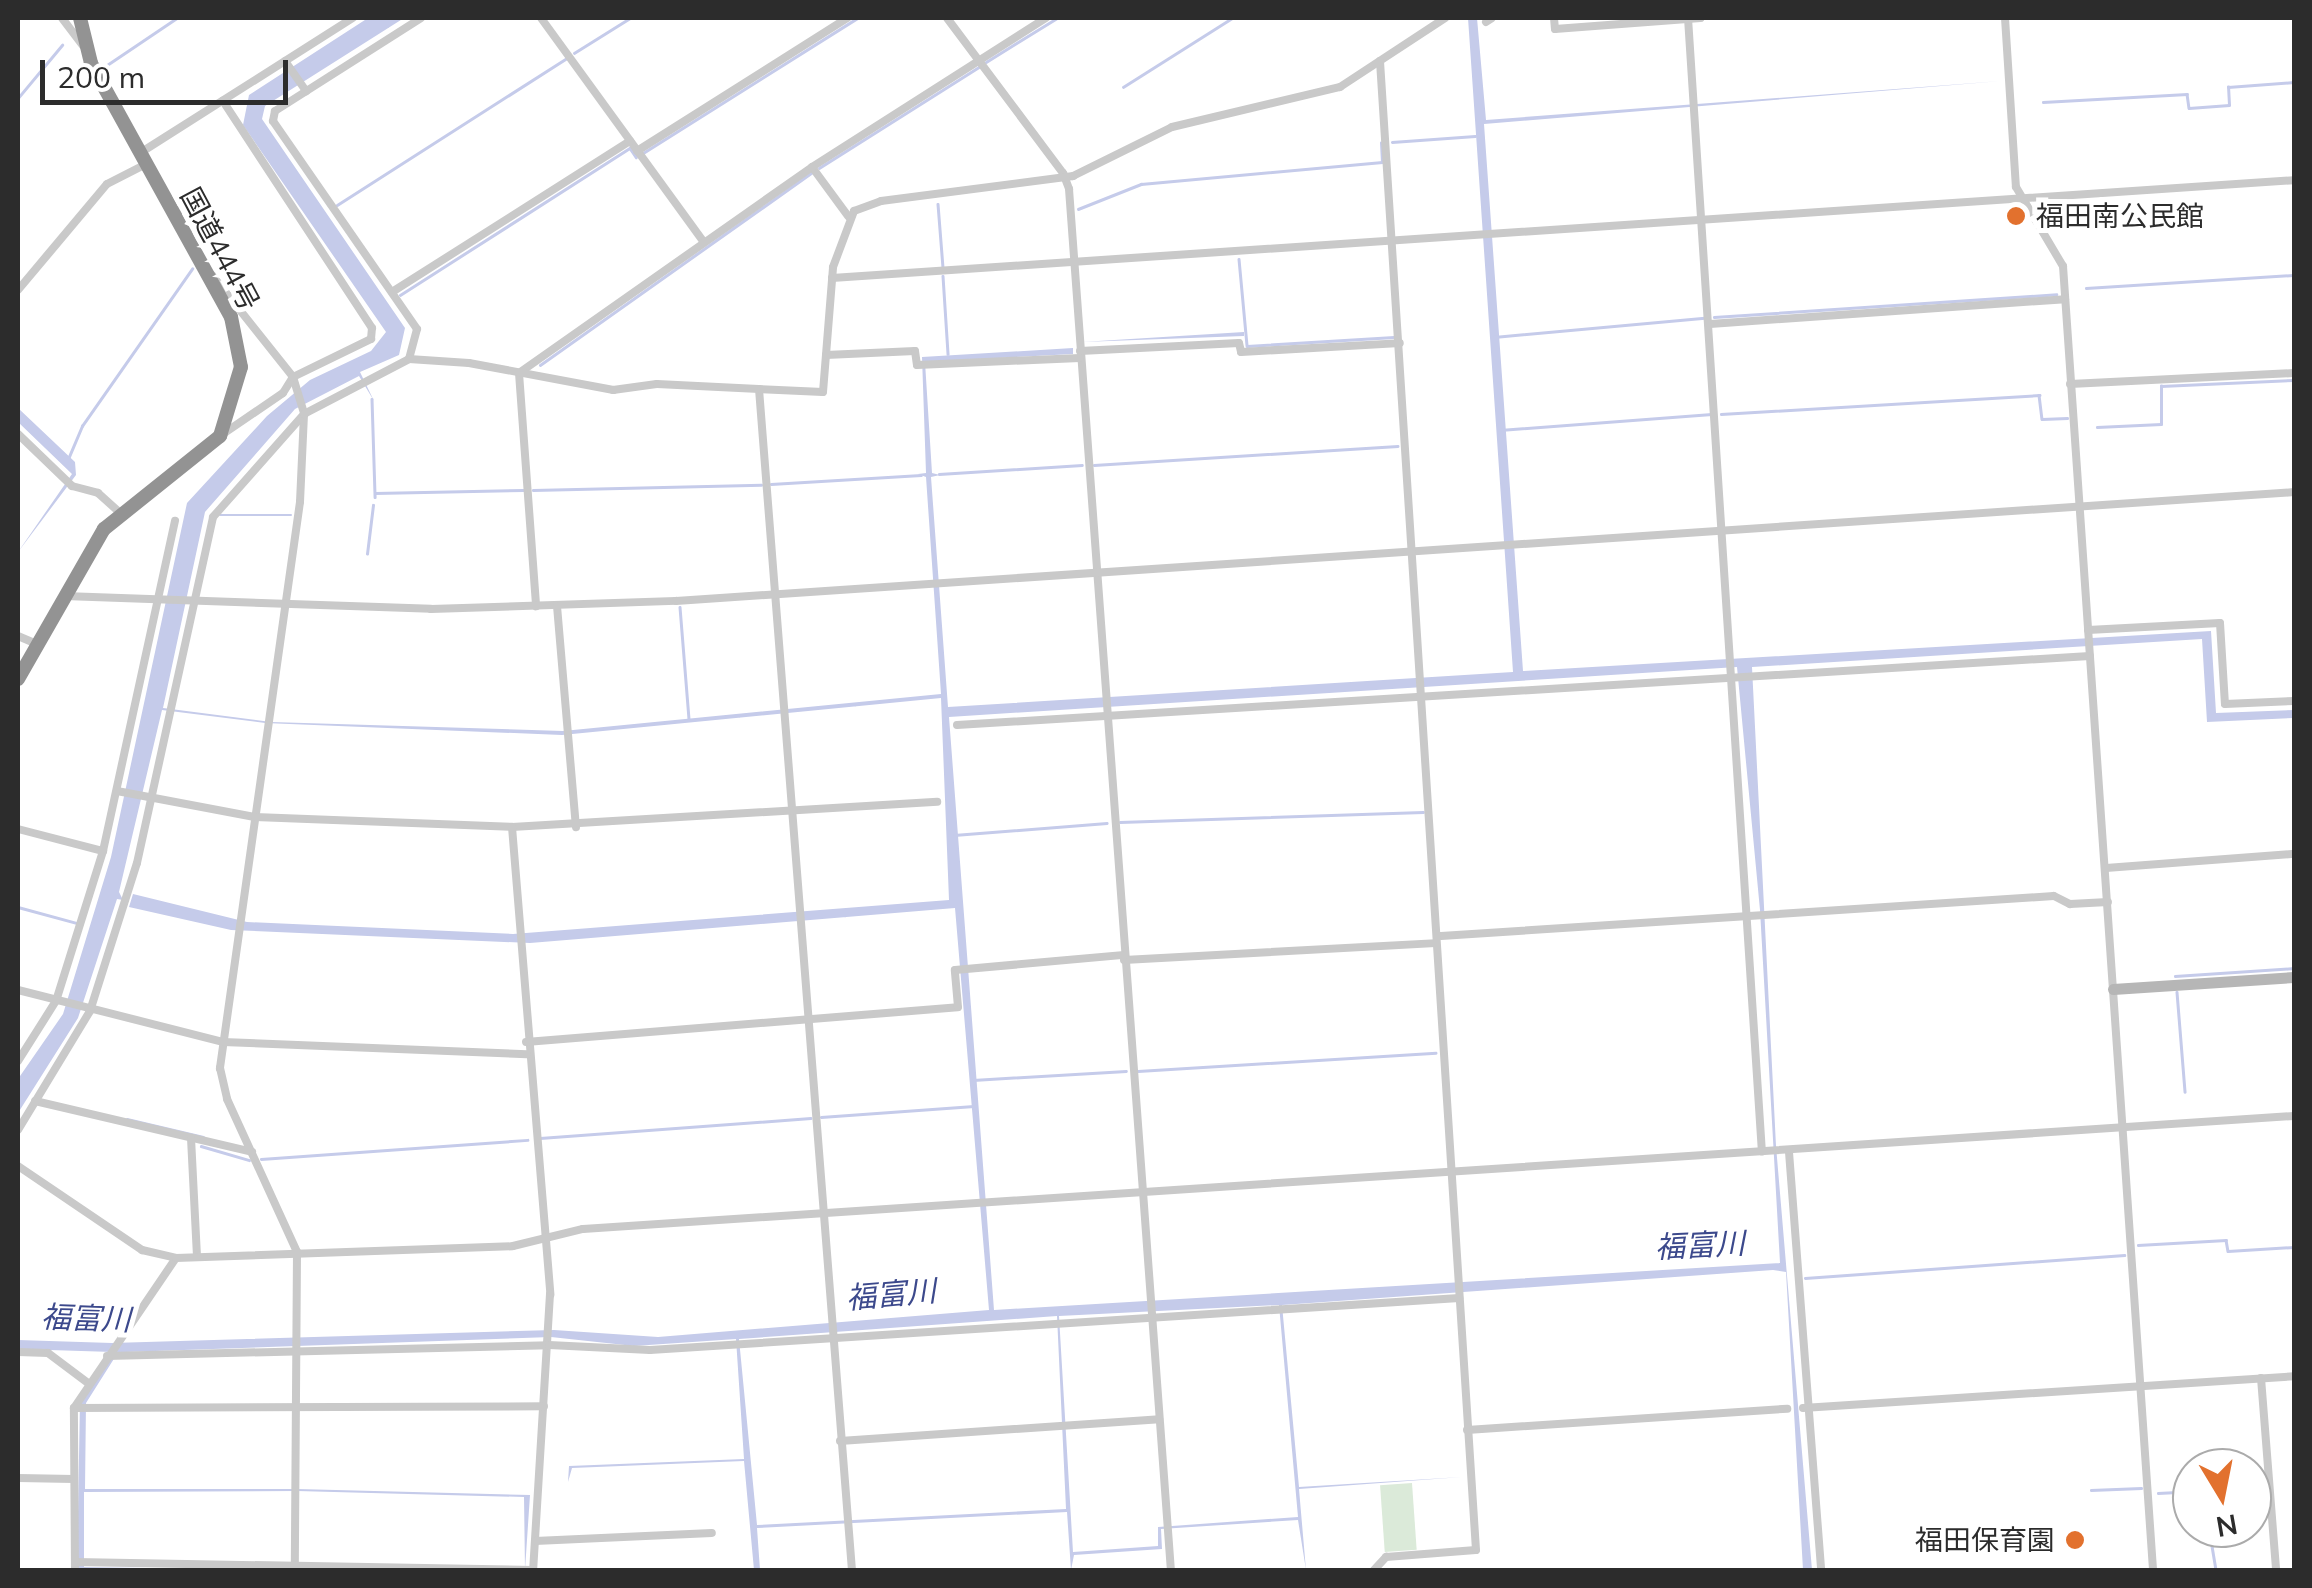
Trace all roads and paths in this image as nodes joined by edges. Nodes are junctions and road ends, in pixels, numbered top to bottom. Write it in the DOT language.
graph roads {
  1 [pos="62,18"];
  2 [pos="80,18"];
  3 [pos="353,18"];
  4 [pos="421,18"];
  5 [pos="541,18"];
  6 [pos="847,18"];
  7 [pos="948,18"];
  8 [pos="1046,18"];
  9 [pos="1445,18"];
  10 [pos="1554,18"];
  11 [pos="1688,18"];
  12 [pos="1701,18"];
  13 [pos="2005,18"];
  14 [pos="86,49"];
  15 [pos="979,60"];
  16 [pos="285,61"];
  17 [pos="1380,61"];
  18 [pos="306,91"];
  19 [pos="222,101"];
  20 [pos="630,142"];
  21 [pos="637,151"];
  22 [pos="143,158"];
  23 [pos="812,168"];
  24 [pos="1066,178"];
  25 [pos="2294,180"];
  26 [pos="2019,196"];
  27 [pos="848,216"];
  28 [pos="1703,220"];
  29 [pos="704,242"];
  30 [pos="1394,242"];
  31 [pos="1074,264"];
  32 [pos="209,272"];
  33 [pos="832,278"];
  34 [pos="18,290"];
  35 [pos="395,296"];
  36 [pos="2065,299"];
  37 [pos="1710,324"];
  38 [pos="1400,343"];
  39 [pos="826,355"];
  40 [pos="1080,355"];
  41 [pos="409,360"];
  42 [pos="519,373"];
  43 [pos="2294,374"];
  44 [pos="295,381"];
  45 [pos="2070,384"];
  46 [pos="759,388"];
  47 [pos="304,414"];
  48 [pos="18,434"];
  49 [pos="220,436"];
  50 [pos="2294,492"];
  51 [pos="2080,508"];
  52 [pos="122,514"];
  53 [pos="175,521"];
  54 [pos="1725,531"];
  55 [pos="1415,553"];
  56 [pos="1095,572"];
  57 [pos="774,595"];
  58 [pos="63,596"];
  59 [pos="161,599"];
  60 [pos="192,601"];
  61 [pos="284,604"];
  62 [pos="536,606"];
  63 [pos="558,606"];
  64 [pos="18,636"];
  65 [pos="2089,643"];
  66 [pos="36,644"];
  67 [pos="1735,671"];
  68 [pos="18,678"];
  69 [pos="1423,686"];
  70 [pos="2294,701"];
  71 [pos="1105,705"];
  72 [pos="957,725"];
  73 [pos="121,792"];
  74 [pos="148,797"];
  75 [pos="936,802"];
  76 [pos="792,811"];
  77 [pos="255,818"];
  78 [pos="512,826"];
  79 [pos="576,827"];
  80 [pos="18,830"];
  81 [pos="103,851"];
  82 [pos="2294,854"];
  83 [pos="2106,868"];
  84 [pos="2108,902"];
  85 [pos="1758,916"];
  86 [pos="1438,940"];
  87 [pos="1124,958"];
  88 [pos="2294,977"];
  89 [pos="18,990"];
  90 [pos="2114,990"];
  91 [pos="60,1002"];
  92 [pos="86,1010"];
  93 [pos="808,1022"];
  94 [pos="223,1042"];
  95 [pos="526,1042"];
  96 [pos="527,1054"];
  97 [pos="18,1061"];
  98 [pos="35,1101"];
  99 [pos="2294,1116"];
  100 [pos="2124,1127"];
  101 [pos="18,1130"];
  102 [pos="190,1138"];
  103 [pos="252,1152"];
  104 [pos="1776,1152"];
  105 [pos="18,1166"];
  106 [pos="1451,1173"];
  107 [pos="1141,1191"];
  108 [pos="823,1213"];
  109 [pos="541,1242"];
  110 [pos="297,1252"];
  111 [pos="197,1256"];
  112 [pos="176,1258"];
  113 [pos="1459,1298"];
  114 [pos="1151,1313"];
  115 [pos="832,1330"];
  116 [pos="549,1339"];
  117 [pos="296,1349"];
  118 [pos="18,1352"];
  119 [pos="111,1355"];
  120 [pos="2294,1376"];
  121 [pos="2261,1378"];
  122 [pos="88,1384"];
  123 [pos="2142,1385"];
  124 [pos="544,1406"];
  125 [pos="81,1408"];
  126 [pos="293,1408"];
  127 [pos="1806,1408"];
  128 [pos="1787,1409"];
  129 [pos="1159,1419"];
  130 [pos="1467,1430"];
  131 [pos="840,1441"];
  132 [pos="18,1478"];
  133 [pos="74,1480"];
  134 [pos="712,1532"];
  135 [pos="536,1540"];
  136 [pos="75,1566"];
  137 [pos="295,1567"];
  138 [pos="528,1570"];
  139 [pos="852,1570"];
  140 [pos="1171,1570"];
  141 [pos="1374,1570"];
  142 [pos="1822,1570"];
  143 [pos="2152,1570"];
  144 [pos="2276,1570"];
  1 -- 14 [label="street"];
  2 -- 14 [label="highway, 国道444号"];
  3 -- 16 [label="street"];
  4 -- 18 [label="street"];
  5 -- 20 [label="street"];
  6 -- 21 [label="street"];
  7 -- 15 [label="street"];
  8 -- 15 [label="street"];
  9 -- 17 [label="street"];
  10 -- 11 [label="street"];
  11 -- 12 [label="street"];
  11 -- 28 [label="street"];
  13 -- 26 [label="street"];
  14 -- 22 [label="highway, 国道444号"];
  15 -- 23 [label="street"];
  15 -- 24 [label="street"];
  16 -- 18 [label="street"];
  16 -- 19 [label="street"];
  17 -- 24 [label="street"];
  17 -- 30 [label="street"];
  18 -- 35 [label="street"];
  19 -- 22 [label="street"];
  19 -- 44 [label="street"];
  20 -- 21 [label="street"];
  20 -- 35 [label="street"];
  21 -- 29 [label="street"];
  22 -- 32 [label="highway, 国道444号"];
  22 -- 34 [label="street"];
  23 -- 27 [label="street"];
  23 -- 29 [label="street"];
  24 -- 27 [label="street"];
  24 -- 31 [label="street"];
  25 -- 26 [label="street"];
  26 -- 28 [label="street"];
  26 -- 36 [label="street"];
  27 -- 33 [label="street"];
  28 -- 30 [label="street"];
  28 -- 37 [label="street"];
  29 -- 42 [label="street"];
  30 -- 31 [label="street"];
  30 -- 38 [label="street"];
  31 -- 33 [label="street"];
  31 -- 40 [label="street"];
  32 -- 44 [label="street"];
  32 -- 49 [label="highway, 国道444号"];
  33 -- 39 [label="street"];
  35 -- 41 [label="street"];
  36 -- 37 [label="street"];
  36 -- 45 [label="street"];
  37 -- 54 [label="street"];
  38 -- 40 [label="street"];
  38 -- 55 [label="street"];
  39 -- 40 [label="street"];
  39 -- 46 [label="street"];
  40 -- 56 [label="street"];
  41 -- 42 [label="street"];
  41 -- 47 [label="street"];
  42 -- 46 [label="street"];
  42 -- 62 [label="street"];
  43 -- 45 [label="street"];
  44 -- 47 [label="street"];
  44 -- 49 [label="street"];
  45 -- 51 [label="street"];
  46 -- 57 [label="street"];
  47 -- 60 [label="street"];
  47 -- 61 [label="street"];
  48 -- 52 [label="street"];
  49 -- 52 [label="highway, 国道444号"];
  50 -- 51 [label="street"];
  51 -- 54 [label="street"];
  51 -- 65 [label="street"];
  52 -- 58 [label="highway, 国道444号"];
  53 -- 59 [label="street"];
  54 -- 55 [label="street"];
  54 -- 67 [label="street"];
  55 -- 56 [label="street"];
  55 -- 69 [label="street"];
  56 -- 57 [label="street"];
  56 -- 71 [label="street"];
  57 -- 63 [label="street"];
  57 -- 76 [label="street"];
  58 -- 59 [label="street"];
  58 -- 66 [label="highway, 国道444号"];
  59 -- 60 [label="street"];
  59 -- 73 [label="street"];
  60 -- 61 [label="street"];
  60 -- 74 [label="street"];
  61 -- 62 [label="street"];
  61 -- 77 [label="street"];
  62 -- 63 [label="street"];
  63 -- 79 [label="street"];
  64 -- 66 [label="street"];
  65 -- 67 [label="street"];
  65 -- 70 [label="street"];
  65 -- 83 [label="street"];
  66 -- 68 [label="highway, 国道444号"];
  67 -- 69 [label="street"];
  67 -- 85 [label="street"];
  69 -- 71 [label="street"];
  69 -- 86 [label="street"];
  71 -- 72 [label="street"];
  71 -- 87 [label="street"];
  73 -- 74 [label="street"];
  73 -- 81 [label="street"];
  74 -- 77 [label="street"];
  74 -- 92 [label="street"];
  75 -- 76 [label="street"];
  76 -- 79 [label="street"];
  76 -- 93 [label="street"];
  77 -- 78 [label="street"];
  77 -- 94 [label="street"];
  78 -- 79 [label="street"];
  78 -- 95 [label="street"];
  80 -- 81 [label="street"];
  81 -- 91 [label="street"];
  82 -- 83 [label="street"];
  83 -- 84 [label="street"];
  84 -- 85 [label="street"];
  84 -- 90 [label="street"];
  85 -- 86 [label="street"];
  85 -- 104 [label="street"];
  86 -- 87 [label="street"];
  86 -- 106 [label="street"];
  87 -- 93 [label="street"];
  87 -- 107 [label="street"];
  88 -- 90 [label="street"];
  89 -- 91 [label="street"];
  90 -- 100 [label="street"];
  91 -- 92 [label="street"];
  91 -- 97 [label="street"];
  92 -- 94 [label="street"];
  92 -- 98 [label="street"];
  93 -- 95 [label="street"];
  93 -- 108 [label="street"];
  94 -- 96 [label="street"];
  94 -- 103 [label="street"];
  95 -- 96 [label="street"];
  96 -- 109 [label="street"];
  98 -- 101 [label="street"];
  98 -- 102 [label="street"];
  99 -- 100 [label="street"];
  100 -- 104 [label="street"];
  100 -- 123 [label="street"];
  102 -- 103 [label="street"];
  102 -- 111 [label="street"];
  103 -- 110 [label="street"];
  104 -- 106 [label="street"];
  104 -- 127 [label="street"];
  105 -- 112 [label="street"];
  106 -- 107 [label="street"];
  106 -- 113 [label="street"];
  107 -- 108 [label="street"];
  107 -- 114 [label="street"];
  108 -- 109 [label="street"];
  108 -- 115 [label="street"];
  109 -- 110 [label="street"];
  109 -- 116 [label="street"];
  110 -- 111 [label="street"];
  110 -- 117 [label="street"];
  111 -- 112 [label="street"];
  112 -- 119 [label="street"];
  113 -- 114 [label="street"];
  113 -- 130 [label="street"];
  114 -- 115 [label="street"];
  114 -- 129 [label="street"];
  115 -- 116 [label="street"];
  115 -- 131 [label="street"];
  116 -- 117 [label="street"];
  116 -- 124 [label="street"];
  117 -- 119 [label="street"];
  117 -- 126 [label="street"];
  118 -- 122 [label="street"];
  119 -- 122 [label="street"];
  120 -- 121 [label="street"];
  121 -- 123 [label="street"];
  121 -- 144 [label="street"];
  122 -- 125 [label="street"];
  123 -- 127 [label="street"];
  123 -- 143 [label="street"];
  124 -- 126 [label="street"];
  124 -- 135 [label="street"];
  125 -- 126 [label="street"];
  125 -- 133 [label="street"];
  126 -- 137 [label="street"];
  127 -- 142 [label="street"];
  128 -- 130 [label="street"];
  129 -- 131 [label="street"];
  129 -- 140 [label="street"];
  130 -- 141 [label="street"];
  131 -- 139 [label="street"];
  132 -- 133 [label="street"];
  133 -- 136 [label="street"];
  134 -- 135 [label="street"];
  135 -- 138 [label="street"];
  136 -- 137 [label="street"];
  137 -- 138 [label="street"];
}
